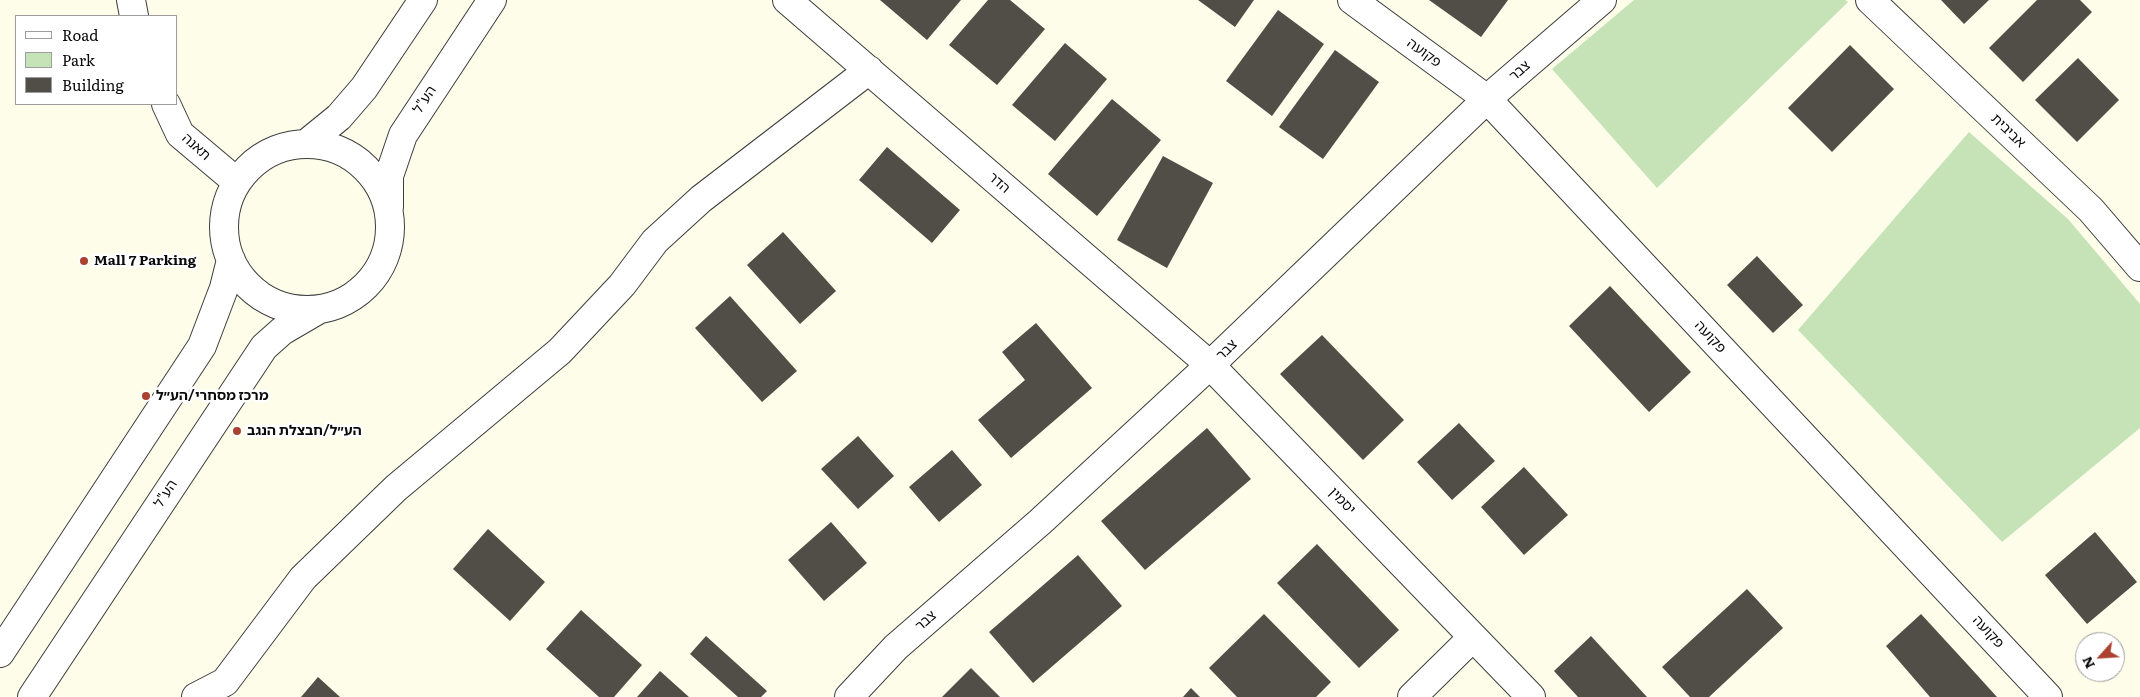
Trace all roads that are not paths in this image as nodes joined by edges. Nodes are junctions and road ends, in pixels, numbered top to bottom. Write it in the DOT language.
graph roads {
  1 [pos="131,0"];
  2 [pos="423,0"];
  3 [pos="492,0"];
  4 [pos="787,0"];
  5 [pos="1352,0"];
  6 [pos="1602,0"];
  7 [pos="1870,0"];
  8 [pos="134,15"];
  9 [pos="868,70"];
  10 [pos="1487,99"];
  11 [pos="166,105"];
  12 [pos="308,143"];
  13 [pos="237,182"];
  14 [pos="389,211"];
  15 [pos="231,260"];
  16 [pos="2140,267"];
  17 [pos="318,310"];
  18 [pos="1210,365"];
  19 [pos="1473,637"];
  20 [pos="0,652"];
  21 [pos="32,697"];
  22 [pos="196,697"];
  23 [pos="849,697"];
  24 [pos="1412,697"];
  25 [pos="1531,697"];
  26 [pos="2048,697"];
  1 -- 8 [label="street"];
  2 -- 12 [label="street"];
  3 -- 14 [label="street, הע\"ל"];
  4 -- 9 [label="street, הדר"];
  5 -- 10 [label="street, פקועה"];
  6 -- 10 [label="street, צבר"];
  7 -- 16 [label="street, אביבית"];
  9 -- 18 [label="street, הדר"];
  9 -- 22 [label="street"];
  10 -- 18 [label="street, צבר"];
  10 -- 26 [label="street, פקועה"];
  11 -- 13 [label="street, תאנה"];
  12 -- 13 [label="street"];
  12 -- 14 [label="street"];
  13 -- 15 [label="street"];
  14 -- 17 [label="street"];
  15 -- 17 [label="street"];
  15 -- 20 [label="street"];
  17 -- 21 [label="street, הע\"ל"];
  18 -- 19 [label="street, יסמין"];
  18 -- 23 [label="street, צבר"];
  19 -- 24 [label="street"];
  19 -- 25 [label="street, יסמין"];
}
